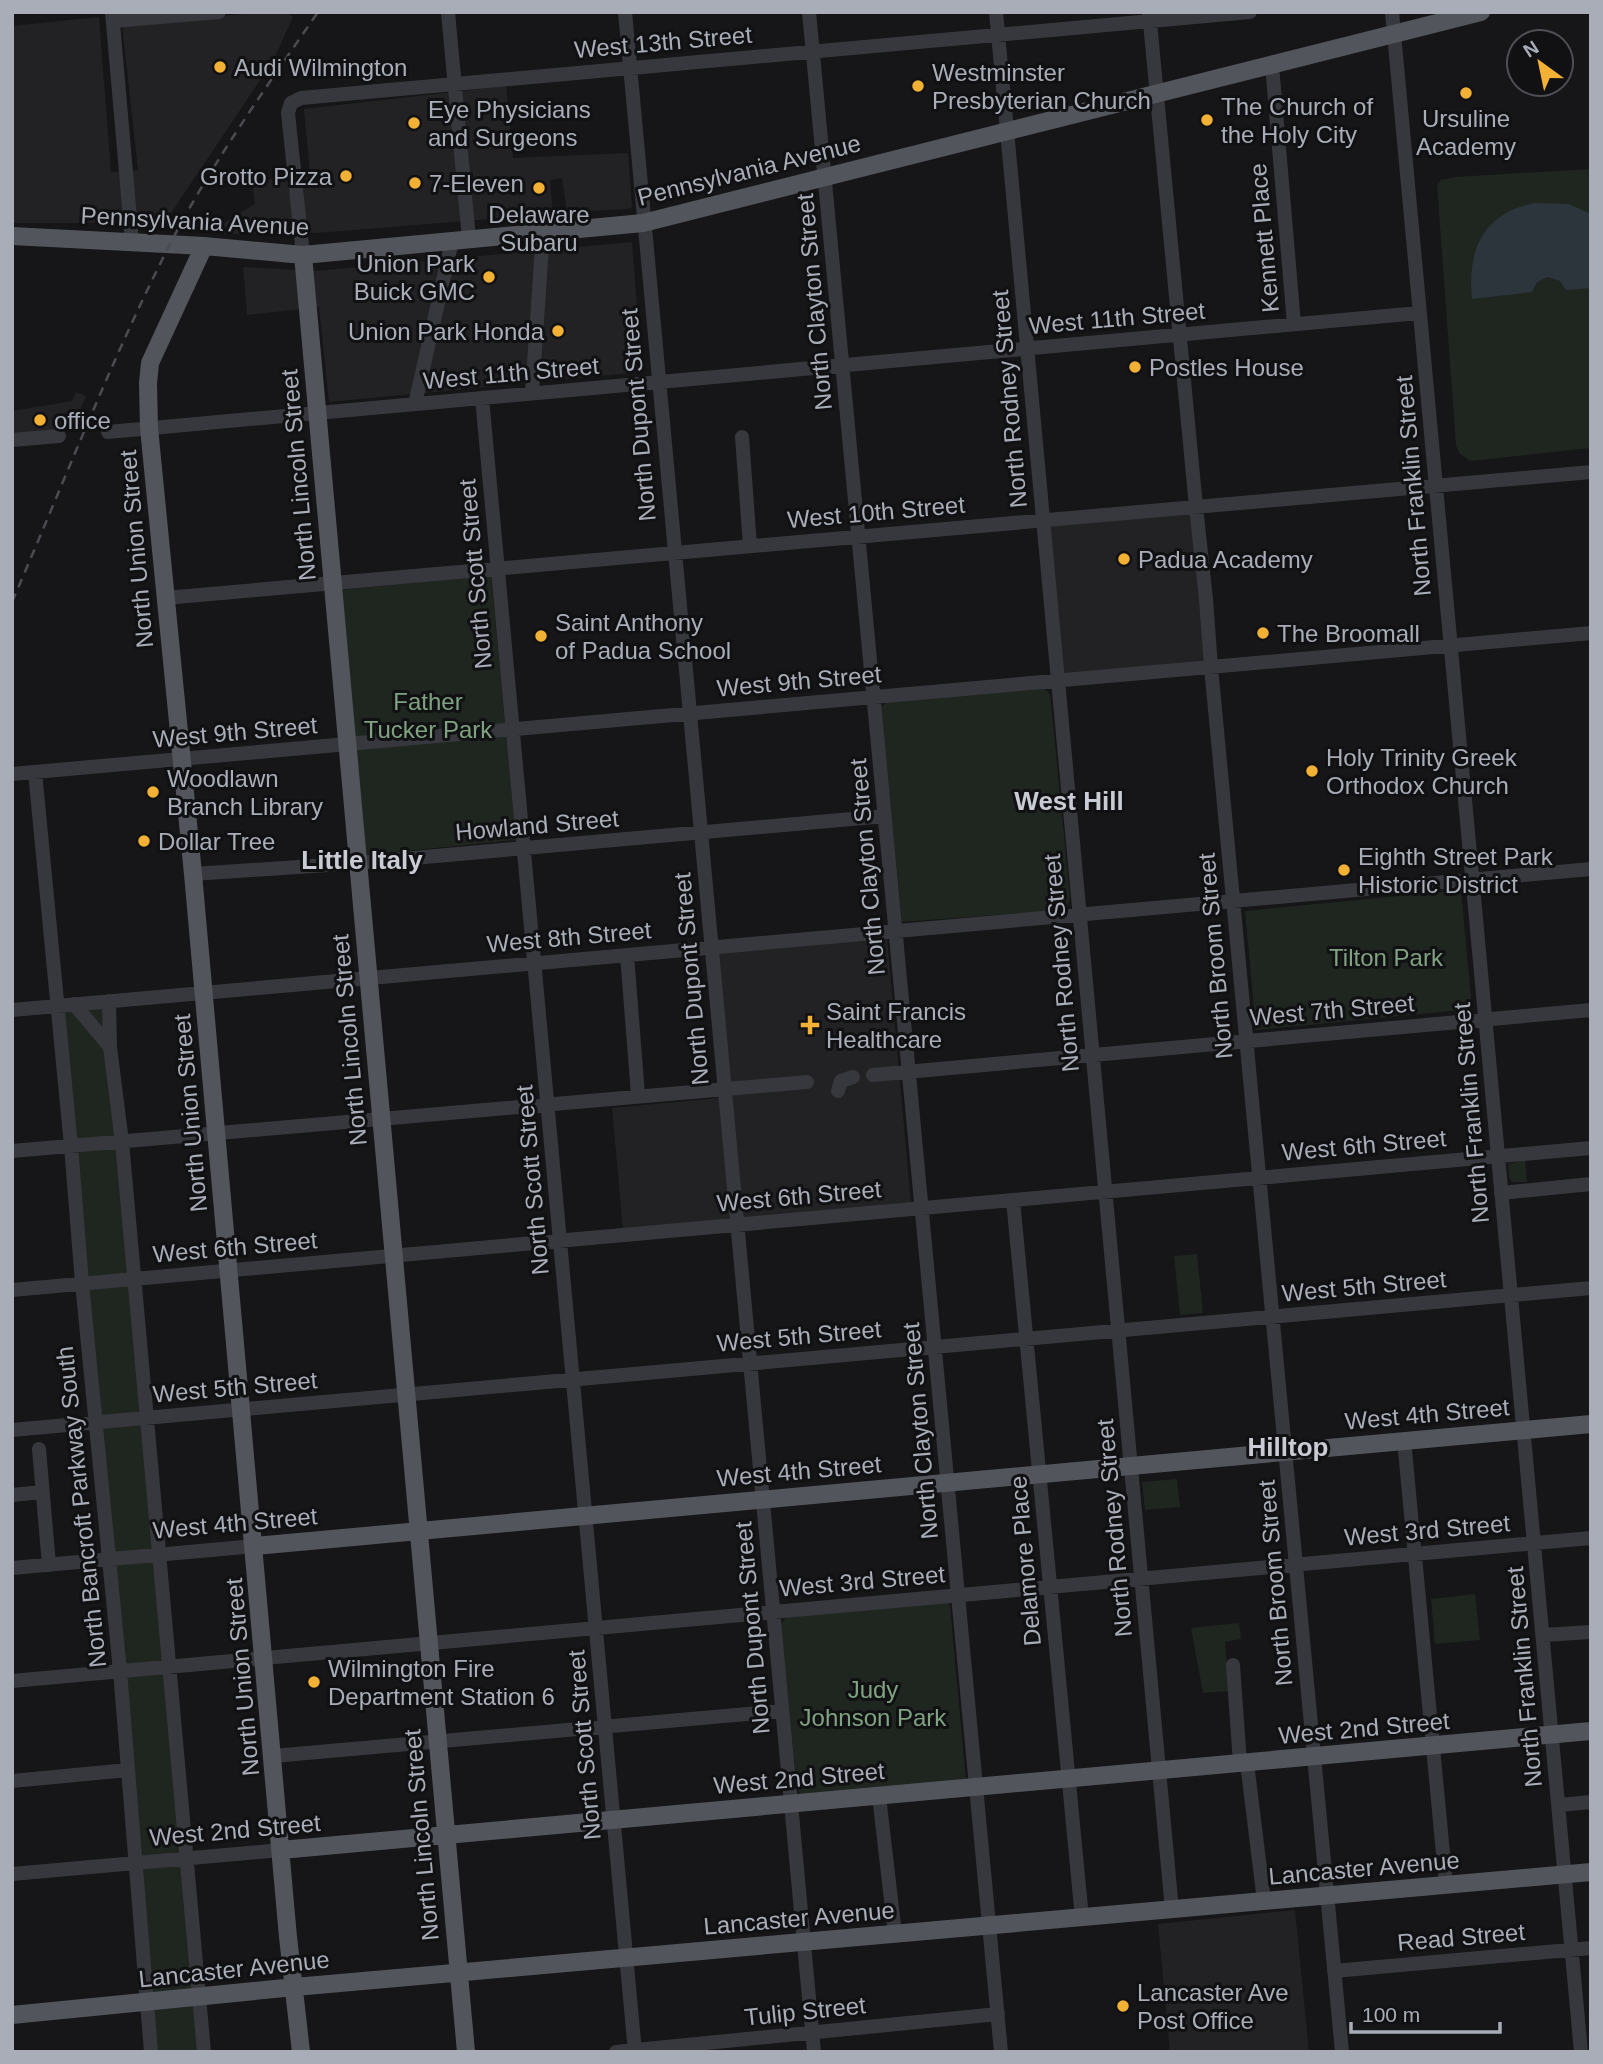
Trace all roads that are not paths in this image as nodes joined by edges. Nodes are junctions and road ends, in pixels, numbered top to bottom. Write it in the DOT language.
graph roads {
  1 [pos="219,12"];
  2 [pos="448,12"];
  3 [pos="625,12"];
  4 [pos="809,12"];
  5 [pos="996,12"];
  6 [pos="1250,12"];
  7 [pos="1392,12"];
  8 [pos="1481,12"];
  9 [pos="112,17"];
  10 [pos="1150,17"];
  11 [pos="1394,34"];
  12 [pos="998,35"];
  13 [pos="813,51"];
  14 [pos="1272,65"];
  15 [pos="630,68"];
  16 [pos="454,84"];
  17 [pos="1157,94"];
  18 [pos="291,103"];
  19 [pos="1007,131"];
  20 [pos="825,177"];
  21 [pos="643,223"];
  22 [pos="543,232"];
  23 [pos="12,236"];
  24 [pos="460,240"];
  25 [pos="132,242"];
  26 [pos="204,246"];
  27 [pos="303,255"];
  28 [pos="1419,313"];
  29 [pos="1294,324"];
  30 [pos="1179,335"];
  31 [pos="1027,349"];
  32 [pos="843,365"];
  33 [pos="658,382"];
  34 [pos="533,393"];
  35 [pos="482,398"];
  36 [pos="415,404"];
  37 [pos="317,413"];
  38 [pos="149,428"];
  39 [pos="108,432"];
  40 [pos="59,436"];
  41 [pos="741,438"];
  42 [pos="12,439"];
  43 [pos="1591,472"];
  44 [pos="1436,486"];
  45 [pos="1196,507"];
  46 [pos="1043,520"];
  47 [pos="859,537"];
  48 [pos="750,546"];
  49 [pos="674,553"];
  50 [pos="498,568"];
  51 [pos="333,583"];
  52 [pos="165,598"];
  53 [pos="1591,633"];
  54 [pos="1450,645"];
  55 [pos="1211,667"];
  56 [pos="1058,681"];
  57 [pos="874,697"];
  58 [pos="689,714"];
  59 [pos="513,729"];
  60 [pos="347,744"];
  61 [pos="181,759"];
  62 [pos="35,772"];
  63 [pos="12,774"];
  64 [pos="885,816"];
  65 [pos="700,833"];
  66 [pos="524,849"];
  67 [pos="357,863"];
  68 [pos="1591,869"];
  69 [pos="193,874"];
  70 [pos="1472,879"];
  71 [pos="1233,901"];
  72 [pos="1080,914"];
  73 [pos="896,931"];
  74 [pos="711,947"];
  75 [pos="627,955"];
  76 [pos="534,963"];
  77 [pos="368,978"];
  78 [pos="203,993"];
  79 [pos="109,1001"];
  80 [pos="74,1004"];
  81 [pos="58,1006"];
  82 [pos="12,1010"];
  83 [pos="1591,1010"];
  84 [pos="1485,1019"];
  85 [pos="1246,1041"];
  86 [pos="110,1047"];
  87 [pos="1093,1055"];
  88 [pos="909,1071"];
  89 [pos="873,1074"];
  90 [pos="853,1077"];
  91 [pos="807,1082"];
  92 [pos="724,1088"];
  93 [pos="838,1091"];
  94 [pos="638,1095"];
  95 [pos="547,1103"];
  96 [pos="381,1118"];
  97 [pos="216,1133"];
  98 [pos="122,1142"];
  99 [pos="71,1146"];
  100 [pos="1591,1148"];
  101 [pos="12,1151"];
  102 [pos="1498,1156"];
  103 [pos="1259,1177"];
  104 [pos="1591,1184"];
  105 [pos="1105,1191"];
  106 [pos="1502,1193"];
  107 [pos="1013,1200"];
  108 [pos="922,1208"];
  109 [pos="737,1224"];
  110 [pos="560,1240"];
  111 [pos="393,1255"];
  112 [pos="229,1270"];
  113 [pos="134,1279"];
  114 [pos="82,1283"];
  115 [pos="1591,1288"];
  116 [pos="12,1290"];
  117 [pos="1511,1295"];
  118 [pos="1272,1317"];
  119 [pos="1118,1331"];
  120 [pos="1027,1339"];
  121 [pos="935,1347"];
  122 [pos="750,1364"];
  123 [pos="573,1380"];
  124 [pos="406,1395"];
  125 [pos="242,1409"];
  126 [pos="147,1418"];
  127 [pos="96,1422"];
  128 [pos="1591,1424"];
  129 [pos="12,1430"];
  130 [pos="1524,1430"];
  131 [pos="1404,1440"];
  132 [pos="39,1449"];
  133 [pos="1285,1451"];
  134 [pos="1131,1465"];
  135 [pos="1040,1474"];
  136 [pos="948,1482"];
  137 [pos="42,1492"];
  138 [pos="12,1495"];
  139 [pos="762,1499"];
  140 [pos="586,1515"];
  141 [pos="418,1531"];
  142 [pos="1591,1538"];
  143 [pos="1534,1543"];
  144 [pos="255,1546"];
  145 [pos="159,1554"];
  146 [pos="1415,1554"];
  147 [pos="109,1559"];
  148 [pos="50,1565"];
  149 [pos="1296,1565"];
  150 [pos="12,1568"];
  151 [pos="1142,1579"];
  152 [pos="1050,1587"];
  153 [pos="958,1595"];
  154 [pos="773,1612"];
  155 [pos="596,1628"];
  156 [pos="1591,1632"];
  157 [pos="1543,1635"];
  158 [pos="428,1643"];
  159 [pos="265,1658"];
  160 [pos="1233,1665"];
  161 [pos="169,1667"];
  162 [pos="120,1671"];
  163 [pos="12,1681"];
  164 [pos="782,1711"];
  165 [pos="605,1726"];
  166 [pos="1591,1731"];
  167 [pos="1552,1735"];
  168 [pos="437,1741"];
  169 [pos="1433,1746"];
  170 [pos="273,1756"];
  171 [pos="1314,1757"];
  172 [pos="1243,1763"];
  173 [pos="128,1770"];
  174 [pos="1160,1771"];
  175 [pos="1069,1779"];
  176 [pos="12,1781"];
  177 [pos="976,1787"];
  178 [pos="879,1796"];
  179 [pos="1591,1802"];
  180 [pos="791,1804"];
  181 [pos="1559,1805"];
  182 [pos="614,1820"];
  183 [pos="446,1835"];
  184 [pos="281,1850"];
  185 [pos="186,1858"];
  186 [pos="135,1864"];
  187 [pos="1591,1872"];
  188 [pos="12,1874"];
  189 [pos="1565,1875"];
  190 [pos="1446,1885"];
  191 [pos="1327,1896"];
  192 [pos="1264,1901"];
  193 [pos="1172,1910"];
  194 [pos="1082,1918"];
  195 [pos="990,1926"];
  196 [pos="895,1934"];
  197 [pos="804,1942"];
  198 [pos="1591,1948"];
  199 [pos="1572,1950"];
  200 [pos="626,1958"];
  201 [pos="1334,1971"];
  202 [pos="458,1973"];
  203 [pos="295,1987"];
  204 [pos="198,1998"];
  205 [pos="148,2003"];
  206 [pos="998,2014"];
  207 [pos="12,2015"];
  208 [pos="812,2034"];
  209 [pos="635,2051"];
  210 [pos="1581,2051"];
  211 [pos="151,2052"];
  212 [pos="204,2052"];
  213 [pos="301,2052"];
  214 [pos="466,2052"];
  215 [pos="616,2052"];
  216 [pos="814,2052"];
  217 [pos="1001,2052"];
  218 [pos="1342,2052"];
  1 -- 9 [label="street"];
  2 -- 16 [label="street"];
  3 -- 15 [label="street, North Dupont Street"];
  4 -- 13 [label="street, North Clayton Street"];
  5 -- 12 [label="street, North Rodney Street"];
  6 -- 10 [label="street, West 13th Street"];
  7 -- 11 [label="street, North Franklin Street"];
  8 -- 11 [label="main road, Pennsylvania Avenue"];
  9 -- 25 [label="street"];
  10 -- 12 [label="street, West 13th Street"];
  10 -- 17 [label="street, North Broom Street"];
  11 -- 14 [label="main road, Pennsylvania Avenue"];
  11 -- 28 [label="street, North Franklin Street"];
  12 -- 13 [label="street, West 13th Street"];
  12 -- 19 [label="street, North Rodney Street"];
  13 -- 15 [label="street, West 13th Street"];
  13 -- 20 [label="street, North Clayton Street"];
  14 -- 17 [label="main road, Pennsylvania Avenue"];
  14 -- 29 [label="street, Kennett Place"];
  15 -- 16 [label="street, West 13th Street"];
  15 -- 21 [label="street, North Dupont Street"];
  16 -- 18 [label="street, West 13th Street"];
  16 -- 24 [label="street"];
  17 -- 19 [label="main road, Pennsylvania Avenue"];
  17 -- 30 [label="street, North Broom Street"];
  18 -- 27 [label="street, North Lincoln Street"];
  19 -- 20 [label="main road, Pennsylvania Avenue"];
  19 -- 31 [label="street, North Rodney Street"];
  20 -- 21 [label="main road, Pennsylvania Avenue"];
  20 -- 32 [label="street, North Clayton Street"];
  21 -- 22 [label="main road, Pennsylvania Avenue"];
  21 -- 33 [label="street, North Dupont Street"];
  22 -- 24 [label="main road, Pennsylvania Avenue"];
  22 -- 34 [label="street"];
  23 -- 25 [label="main road, Pennsylvania Avenue"];
  24 -- 27 [label="main road, Pennsylvania Avenue"];
  24 -- 36 [label="street"];
  25 -- 26 [label="main road, Pennsylvania Avenue"];
  26 -- 27 [label="main road, Pennsylvania Avenue"];
  26 -- 38 [label="main road, North Union Street"];
  27 -- 37 [label="main road, North Lincoln Street"];
  28 -- 29 [label="street, West 11th Street"];
  28 -- 44 [label="street, North Franklin Street"];
  29 -- 30 [label="street, West 11th Street"];
  30 -- 31 [label="street, West 11th Street"];
  30 -- 45 [label="street, North Broom Street"];
  31 -- 32 [label="street, West 11th Street"];
  31 -- 46 [label="street, North Rodney Street"];
  32 -- 33 [label="street, West 11th Street"];
  32 -- 47 [label="street, North Clayton Street"];
  33 -- 34 [label="street, West 11th Street"];
  33 -- 49 [label="street, North Dupont Street"];
  34 -- 35 [label="street, West 11th Street"];
  35 -- 36 [label="street, West 11th Street"];
  35 -- 50 [label="street, North Scott Street"];
  36 -- 37 [label="street, West 11th Street"];
  37 -- 38 [label="street, West 11th Street"];
  37 -- 51 [label="main road, North Lincoln Street"];
  38 -- 39 [label="street, West 11th Street"];
  38 -- 52 [label="main road, North Union Street"];
  40 -- 42 [label="street"];
  41 -- 48 [label="street"];
  43 -- 44 [label="street, West 10th Street"];
  44 -- 45 [label="street, West 10th Street"];
  44 -- 54 [label="street, North Franklin Street"];
  45 -- 46 [label="street, West 10th Street"];
  45 -- 55 [label="street, North Broom Street"];
  46 -- 47 [label="street, West 10th Street"];
  46 -- 56 [label="street, North Rodney Street"];
  47 -- 48 [label="street, West 10th Street"];
  47 -- 57 [label="street, North Clayton Street"];
  48 -- 49 [label="street, West 10th Street"];
  49 -- 50 [label="street, West 10th Street"];
  49 -- 58 [label="street, North Dupont Street"];
  50 -- 51 [label="street, West 10th Street"];
  50 -- 59 [label="street, North Scott Street"];
  51 -- 52 [label="street, West 10th Street"];
  51 -- 60 [label="main road, North Lincoln Street"];
  52 -- 61 [label="main road, North Union Street"];
  53 -- 54 [label="street, West 9th Street"];
  54 -- 55 [label="street, West 9th Street"];
  54 -- 70 [label="street, North Franklin Street"];
  55 -- 56 [label="street, West 9th Street"];
  55 -- 71 [label="street, North Broom Street"];
  56 -- 57 [label="street, West 9th Street"];
  56 -- 72 [label="street, North Rodney Street"];
  57 -- 58 [label="street, West 9th Street"];
  57 -- 64 [label="street, North Clayton Street"];
  58 -- 59 [label="street, West 9th Street"];
  58 -- 65 [label="street, North Dupont Street"];
  59 -- 60 [label="street, West 9th Street"];
  59 -- 66 [label="street, North Scott Street"];
  60 -- 61 [label="street, West 9th Street"];
  60 -- 67 [label="main road, North Lincoln Street"];
  61 -- 62 [label="street, West 9th Street"];
  61 -- 69 [label="main road, North Union Street"];
  62 -- 63 [label="street, West 9th Street"];
  62 -- 81 [label="street, North Bancroft Parkway South"];
  64 -- 65 [label="street, Howland Street"];
  64 -- 73 [label="street, North Clayton Street"];
  65 -- 66 [label="street, Howland Street"];
  65 -- 74 [label="street, North Dupont Street"];
  66 -- 67 [label="street, Howland Street"];
  66 -- 76 [label="street, North Scott Street"];
  67 -- 69 [label="street, Howland Street"];
  67 -- 77 [label="main road, North Lincoln Street"];
  68 -- 70 [label="street, West 8th Street"];
  69 -- 78 [label="main road, North Union Street"];
  70 -- 71 [label="street, West 8th Street"];
  70 -- 84 [label="street, North Franklin Street"];
  71 -- 72 [label="street, West 8th Street"];
  71 -- 85 [label="street, North Broom Street"];
  72 -- 73 [label="street, West 8th Street"];
  72 -- 87 [label="street, North Rodney Street"];
  73 -- 74 [label="street, West 8th Street"];
  73 -- 88 [label="street, North Clayton Street"];
  74 -- 75 [label="street, West 8th Street"];
  74 -- 92 [label="street, North Dupont Street"];
  75 -- 76 [label="street, West 8th Street"];
  75 -- 94 [label="street"];
  76 -- 77 [label="street, West 8th Street"];
  76 -- 95 [label="street, North Scott Street"];
  77 -- 78 [label="street, West 8th Street"];
  77 -- 96 [label="main road, North Lincoln Street"];
  78 -- 79 [label="street, West 8th Street"];
  78 -- 97 [label="main road, North Union Street"];
  79 -- 80 [label="street, West 8th Street"];
  79 -- 86 [label="street"];
  80 -- 81 [label="street, West 8th Street"];
  80 -- 86 [label="street"];
  81 -- 82 [label="street, West 8th Street"];
  81 -- 99 [label="street, North Bancroft Parkway South"];
  83 -- 84 [label="street, West 7th Street"];
  84 -- 85 [label="street, West 7th Street"];
  84 -- 102 [label="street, North Franklin Street"];
  85 -- 87 [label="street, West 7th Street"];
  85 -- 103 [label="street, North Broom Street"];
  86 -- 98 [label="street"];
  87 -- 88 [label="street, West 7th Street"];
  87 -- 105 [label="street, North Rodney Street"];
  88 -- 89 [label="street, West 7th Street"];
  88 -- 108 [label="street, North Clayton Street"];
  90 -- 93 [label="street"];
  91 -- 92 [label="street"];
  92 -- 94 [label="street"];
  92 -- 109 [label="street, North Dupont Street"];
  94 -- 95 [label="street"];
  95 -- 96 [label="street"];
  95 -- 110 [label="street, North Scott Street"];
  96 -- 97 [label="street"];
  96 -- 111 [label="main road, North Lincoln Street"];
  97 -- 98 [label="street"];
  97 -- 112 [label="main road, North Union Street"];
  98 -- 99 [label="street"];
  98 -- 113 [label="street"];
  99 -- 101 [label="street"];
  99 -- 114 [label="street, North Bancroft Parkway South"];
  100 -- 102 [label="street, West 6th Street"];
  102 -- 103 [label="street, West 6th Street"];
  102 -- 106 [label="street, North Franklin Street"];
  103 -- 105 [label="street, West 6th Street"];
  103 -- 118 [label="street, North Broom Street"];
  104 -- 106 [label="street"];
  105 -- 107 [label="street, West 6th Street"];
  105 -- 119 [label="street, North Rodney Street"];
  106 -- 117 [label="street, North Franklin Street"];
  107 -- 108 [label="street, West 6th Street"];
  107 -- 120 [label="street, Delamore Place"];
  108 -- 109 [label="street, West 6th Street"];
  108 -- 121 [label="street, North Clayton Street"];
  109 -- 110 [label="street, West 6th Street"];
  109 -- 122 [label="street, North Dupont Street"];
  110 -- 111 [label="street, West 6th Street"];
  110 -- 123 [label="street, North Scott Street"];
  111 -- 112 [label="street, West 6th Street"];
  111 -- 124 [label="main road, North Lincoln Street"];
  112 -- 113 [label="street, West 6th Street"];
  112 -- 125 [label="main road, North Union Street"];
  113 -- 114 [label="street, West 6th Street"];
  113 -- 126 [label="street"];
  114 -- 116 [label="street, West 6th Street"];
  114 -- 127 [label="street, North Bancroft Parkway South"];
  115 -- 117 [label="street, West 5th Street"];
  117 -- 118 [label="street, West 5th Street"];
  117 -- 130 [label="street, North Franklin Street"];
  118 -- 119 [label="street, West 5th Street"];
  118 -- 133 [label="street, North Broom Street"];
  119 -- 120 [label="street, West 5th Street"];
  119 -- 134 [label="street, North Rodney Street"];
  120 -- 121 [label="street, West 5th Street"];
  120 -- 135 [label="street, Delamore Place"];
  121 -- 122 [label="street, West 5th Street"];
  121 -- 136 [label="street, North Clayton Street"];
  122 -- 123 [label="street, West 5th Street"];
  122 -- 139 [label="street, North Dupont Street"];
  123 -- 124 [label="street, West 5th Street"];
  123 -- 140 [label="street, North Scott Street"];
  124 -- 125 [label="street, West 5th Street"];
  124 -- 141 [label="main road, North Lincoln Street"];
  125 -- 126 [label="street, West 5th Street"];
  125 -- 144 [label="main road, North Union Street"];
  126 -- 127 [label="street, West 5th Street"];
  126 -- 145 [label="street"];
  127 -- 129 [label="street, West 5th Street"];
  127 -- 147 [label="street, North Bancroft Parkway South"];
  128 -- 130 [label="main road, West 4th Street"];
  130 -- 131 [label="main road, West 4th Street"];
  130 -- 143 [label="street, North Franklin Street"];
  131 -- 133 [label="main road, West 4th Street"];
  131 -- 146 [label="street"];
  132 -- 137 [label="street"];
  133 -- 134 [label="main road, West 4th Street"];
  133 -- 149 [label="street, North Broom Street"];
  134 -- 135 [label="main road, West 4th Street"];
  134 -- 151 [label="street, North Rodney Street"];
  135 -- 136 [label="main road, West 4th Street"];
  135 -- 152 [label="street, Delamore Place"];
  136 -- 139 [label="main road, West 4th Street"];
  136 -- 153 [label="street, North Clayton Street"];
  137 -- 138 [label="street"];
  137 -- 148 [label="street"];
  139 -- 140 [label="main road, West 4th Street"];
  139 -- 154 [label="street, North Dupont Street"];
  140 -- 141 [label="main road, West 4th Street"];
  140 -- 155 [label="street, North Scott Street"];
  141 -- 144 [label="main road, West 4th Street"];
  141 -- 158 [label="main road, North Lincoln Street"];
  142 -- 143 [label="street, West 3rd Street"];
  143 -- 146 [label="street, West 3rd Street"];
  143 -- 157 [label="street, North Franklin Street"];
  144 -- 145 [label="street, West 4th Street"];
  144 -- 159 [label="main road, North Union Street"];
  145 -- 147 [label="street, West 4th Street"];
  145 -- 161 [label="street"];
  146 -- 149 [label="street, West 3rd Street"];
  146 -- 169 [label="street"];
  147 -- 148 [label="street, West 4th Street"];
  147 -- 162 [label="street, North Bancroft Parkway South"];
  148 -- 150 [label="street, West 4th Street"];
  149 -- 151 [label="street, West 3rd Street"];
  149 -- 171 [label="street, North Broom Street"];
  151 -- 152 [label="street, West 3rd Street"];
  151 -- 174 [label="street, North Rodney Street"];
  152 -- 153 [label="street, West 3rd Street"];
  152 -- 175 [label="street, Delamore Place"];
  153 -- 154 [label="street, West 3rd Street"];
  153 -- 177 [label="street, North Clayton Street"];
  154 -- 155 [label="street, West 3rd Street"];
  154 -- 164 [label="street, North Dupont Street"];
  155 -- 158 [label="street, West 3rd Street"];
  155 -- 165 [label="street, North Scott Street"];
  156 -- 157 [label="street"];
  157 -- 167 [label="street, North Franklin Street"];
  158 -- 159 [label="street, West 3rd Street"];
  158 -- 168 [label="main road, North Lincoln Street"];
  159 -- 161 [label="street, West 3rd Street"];
  159 -- 170 [label="main road, North Union Street"];
  160 -- 172 [label="street"];
  161 -- 162 [label="street, West 3rd Street"];
  161 -- 185 [label="street"];
  162 -- 163 [label="street, West 3rd Street"];
  162 -- 173 [label="street, North Bancroft Parkway South"];
  164 -- 165 [label="street"];
  164 -- 180 [label="street, North Dupont Street"];
  165 -- 168 [label="street"];
  165 -- 182 [label="street, North Scott Street"];
  166 -- 167 [label="main road, West 2nd Street"];
  167 -- 169 [label="main road, West 2nd Street"];
  167 -- 181 [label="street, North Franklin Street"];
  168 -- 170 [label="street"];
  168 -- 183 [label="main road, North Lincoln Street"];
  169 -- 171 [label="main road, West 2nd Street"];
  169 -- 190 [label="street"];
  170 -- 184 [label="main road, North Union Street"];
  171 -- 172 [label="main road, West 2nd Street"];
  171 -- 191 [label="street, North Broom Street"];
  172 -- 174 [label="main road, West 2nd Street"];
  172 -- 192 [label="street"];
  173 -- 176 [label="street"];
  173 -- 186 [label="street, North Bancroft Parkway South"];
  174 -- 175 [label="main road, West 2nd Street"];
  174 -- 193 [label="street, North Rodney Street"];
  175 -- 177 [label="main road, West 2nd Street"];
  175 -- 194 [label="street, Delamore Place"];
  177 -- 178 [label="main road, West 2nd Street"];
  177 -- 195 [label="street, North Clayton Street"];
  178 -- 180 [label="main road, West 2nd Street"];
  178 -- 196 [label="street"];
  179 -- 181 [label="street"];
  180 -- 182 [label="main road, West 2nd Street"];
  180 -- 197 [label="street, North Dupont Street"];
  181 -- 189 [label="street, North Franklin Street"];
  182 -- 183 [label="main road, West 2nd Street"];
  182 -- 200 [label="street, North Scott Street"];
  183 -- 184 [label="main road, West 2nd Street"];
  183 -- 202 [label="main road, North Lincoln Street"];
  184 -- 185 [label="street, West 2nd Street"];
  184 -- 203 [label="main road, North Union Street"];
  185 -- 186 [label="street, West 2nd Street"];
  185 -- 204 [label="street"];
  186 -- 188 [label="street, West 2nd Street"];
  186 -- 205 [label="street, North Bancroft Parkway South"];
  187 -- 189 [label="main road, Lancaster Avenue"];
  189 -- 190 [label="main road, Lancaster Avenue"];
  189 -- 199 [label="street, North Franklin Street"];
  190 -- 191 [label="main road, Lancaster Avenue"];
  191 -- 192 [label="main road, Lancaster Avenue"];
  191 -- 201 [label="street, North Broom Street"];
  192 -- 193 [label="main road, Lancaster Avenue"];
  193 -- 194 [label="main road, Lancaster Avenue"];
  194 -- 195 [label="main road, Lancaster Avenue"];
  195 -- 196 [label="main road, Lancaster Avenue"];
  195 -- 206 [label="street, North Clayton Street"];
  196 -- 197 [label="main road, Lancaster Avenue"];
  197 -- 200 [label="main road, Lancaster Avenue"];
  197 -- 208 [label="street, North Dupont Street"];
  198 -- 199 [label="street, Read Street"];
  199 -- 201 [label="street, Read Street"];
  199 -- 210 [label="street, North Franklin Street"];
  200 -- 202 [label="main road, Lancaster Avenue"];
  200 -- 209 [label="street, North Scott Street"];
  201 -- 218 [label="street, North Broom Street"];
  202 -- 203 [label="main road, Lancaster Avenue"];
  202 -- 214 [label="main road, North Lincoln Street"];
  203 -- 204 [label="main road, Lancaster Avenue"];
  203 -- 213 [label="main road, North Union Street"];
  204 -- 205 [label="main road, Lancaster Avenue"];
  204 -- 212 [label="street"];
  205 -- 207 [label="main road, Lancaster Avenue"];
  205 -- 211 [label="street, North Bancroft Parkway South"];
  206 -- 208 [label="street, Tulip Street"];
  206 -- 217 [label="street, North Clayton Street"];
  208 -- 209 [label="street, Tulip Street"];
  208 -- 216 [label="street, North Dupont Street"];
  209 -- 215 [label="street, Tulip Street"];
}
